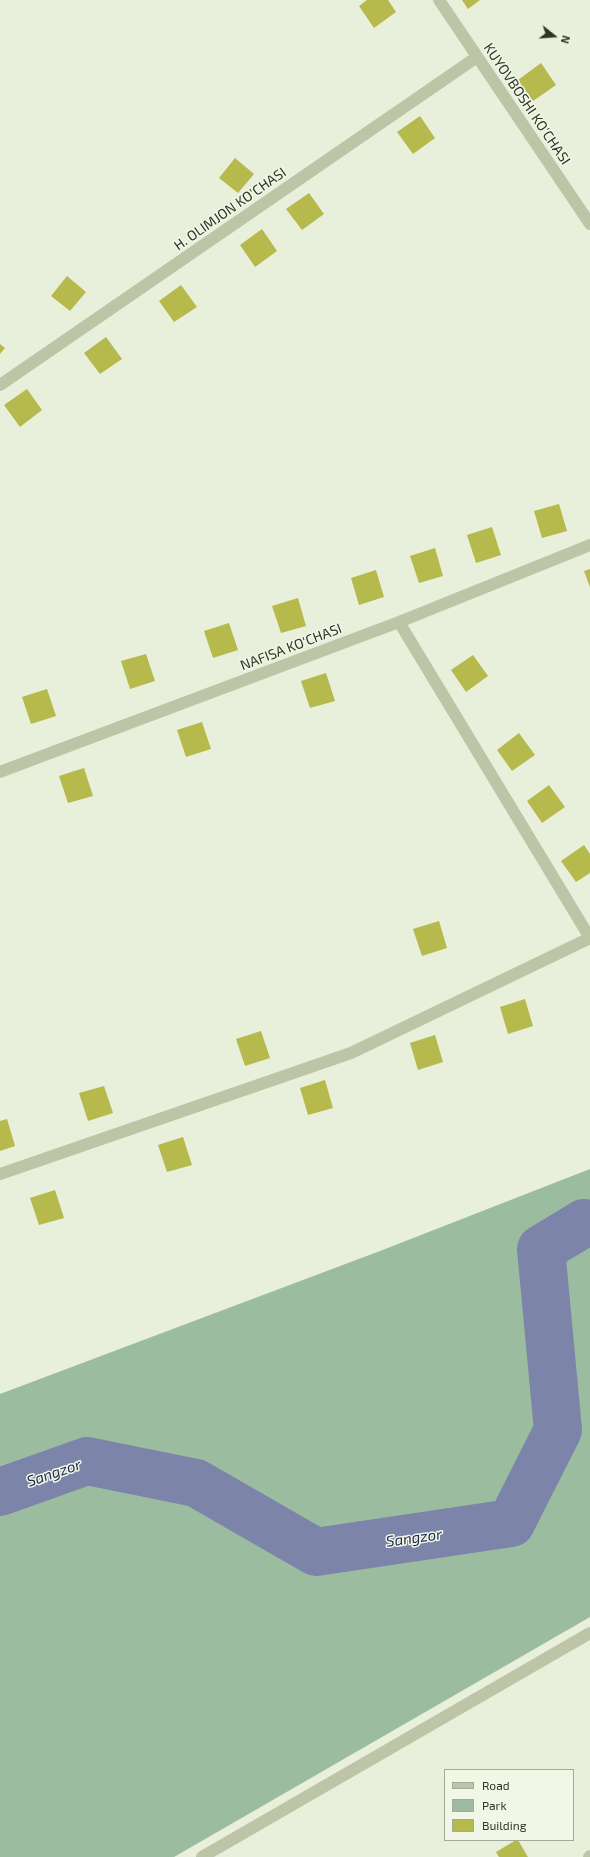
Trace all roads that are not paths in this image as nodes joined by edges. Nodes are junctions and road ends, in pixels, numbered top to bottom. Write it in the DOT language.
graph roads {
  1 [pos="439,0"];
  2 [pos="477,57"];
  3 [pos="590,224"];
  4 [pos="0,385"];
  5 [pos="590,545"];
  6 [pos="399,622"];
  7 [pos="0,772"];
  8 [pos="590,938"];
  9 [pos="0,1174"];
  10 [pos="590,1633"];
  11 [pos="202,1857"];
  1 -- 2 [label="street, KUYOVBOSHI KO'CHASI"];
  2 -- 3 [label="street, KUYOVBOSHI KO'CHASI"];
  2 -- 4 [label="street, H. OLIMJON KO'CHASI"];
  5 -- 6 [label="street, NAFISA KO'CHASI"];
  6 -- 7 [label="street, NAFISA KO'CHASI"];
  6 -- 8 [label="street"];
  8 -- 9 [label="street"];
  10 -- 11 [label="street"];
}
